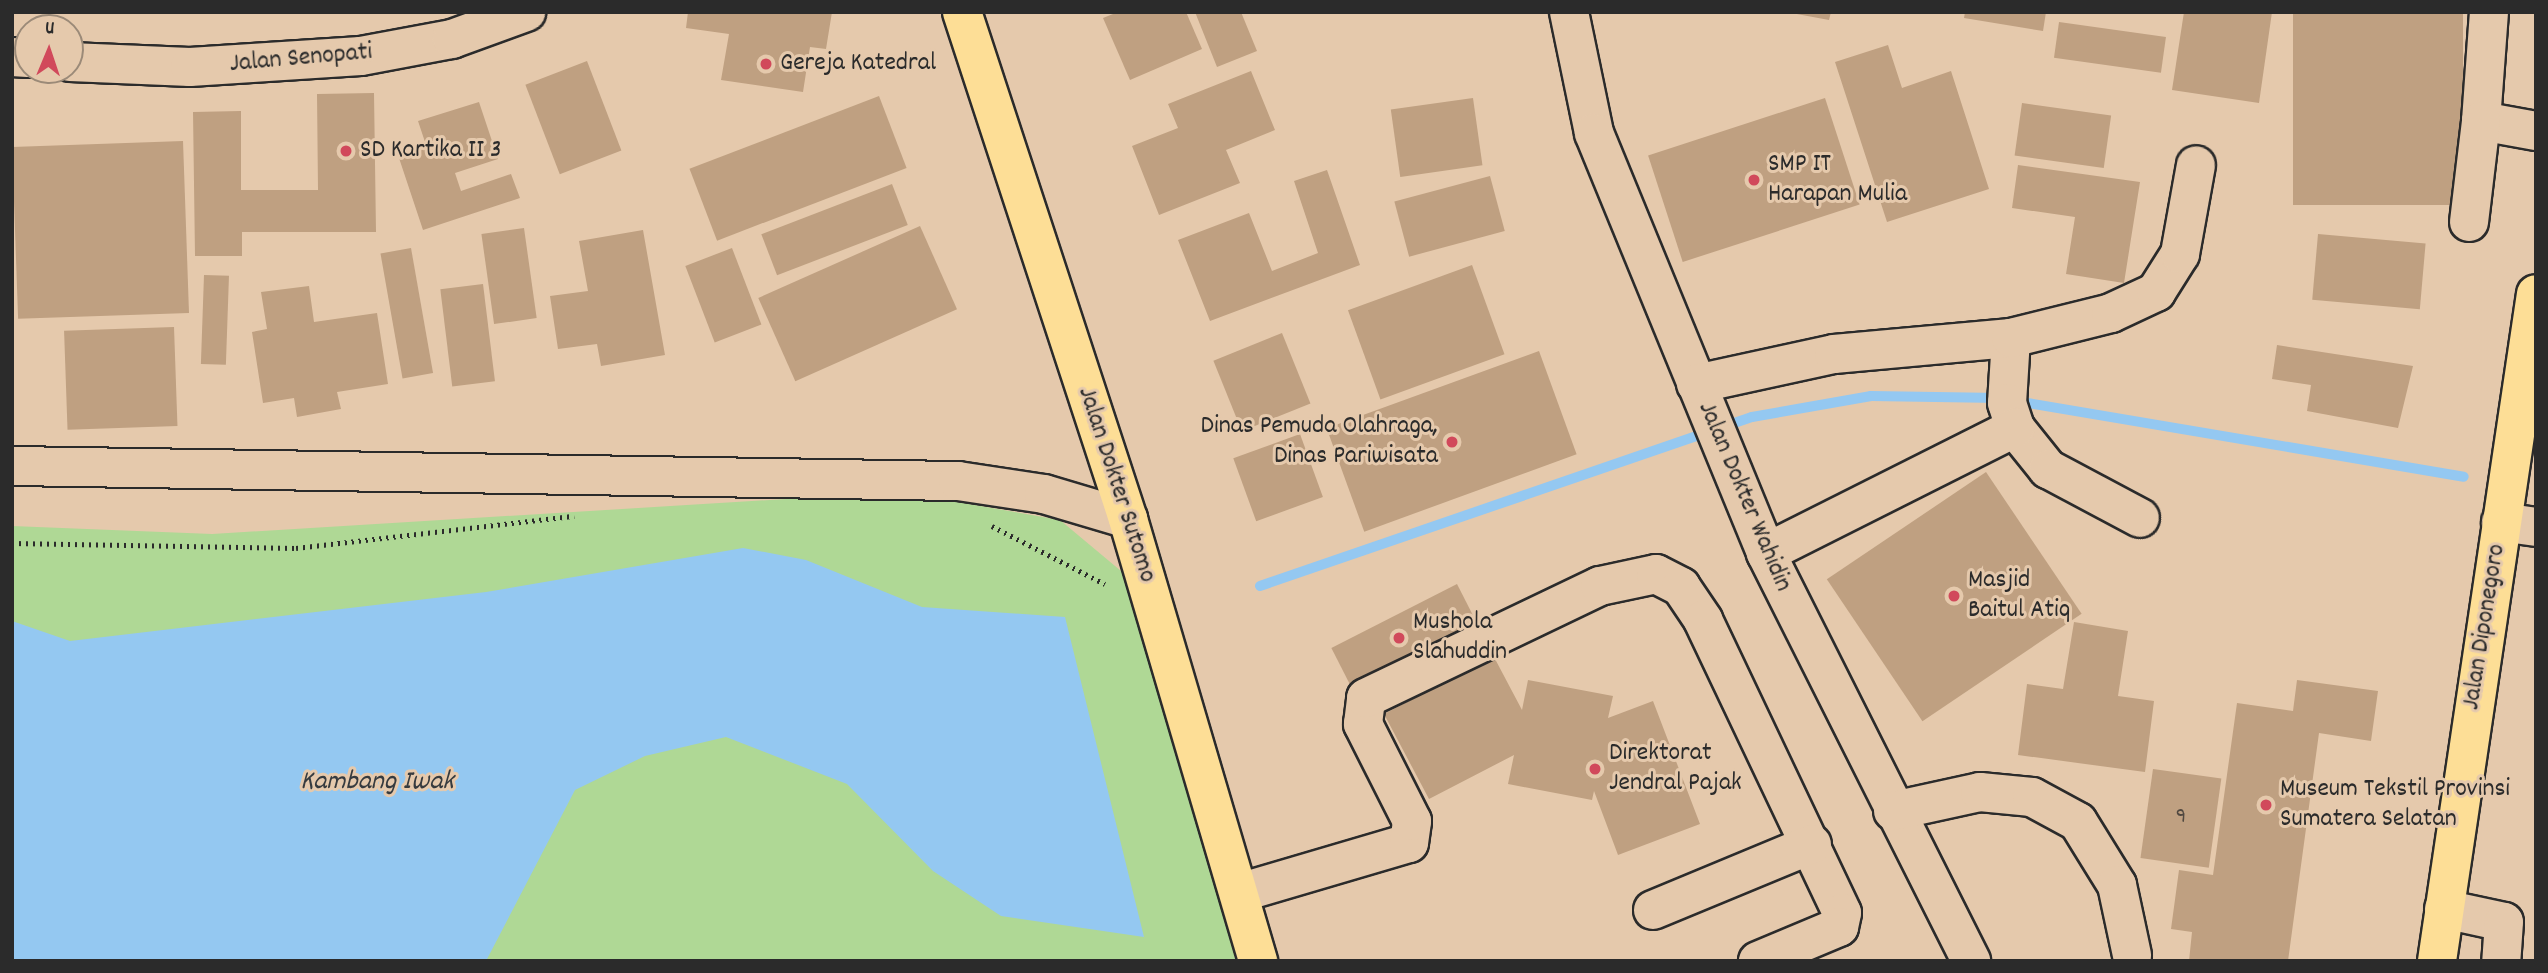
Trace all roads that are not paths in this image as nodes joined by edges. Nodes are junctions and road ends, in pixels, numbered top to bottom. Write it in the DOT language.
graph roads {
  1 [pos="526,12"];
  2 [pos="962,12"];
  3 [pos="1569,12"];
  4 [pos="2489,12"];
  5 [pos="84,62"];
  6 [pos="2481,121"];
  7 [pos="2536,131"];
  8 [pos="2196,165"];
  9 [pos="2469,222"];
  10 [pos="2534,318"];
  11 [pos="2011,338"];
  12 [pos="1710,414"];
  13 [pos="2527,414"];
  14 [pos="2015,428"];
  15 [pos="12,466"];
  16 [pos="2140,518"];
  17 [pos="1128,519"];
  18 [pos="2518,525"];
  19 [pos="1766,553"];
  20 [pos="1893,811"];
  21 [pos="1812,844"];
  22 [pos="1239,893"];
  23 [pos="2444,909"];
  24 [pos="1653,910"];
  25 [pos="2132,955"];
  26 [pos="1258,961"];
  27 [pos="1758,961"];
  28 [pos="1971,961"];
  29 [pos="2437,961"];
  30 [pos="2501,961"];
  1 -- 5 [label="street, Jalan Senopati"];
  2 -- 17 [label="main road, Jalan Dokter Sutomo"];
  3 -- 12 [label="street, Jalan Dokter Wahidin"];
  4 -- 6 [label="street"];
  6 -- 7 [label="street"];
  6 -- 9 [label="street"];
  8 -- 11 [label="street"];
  10 -- 13 [label="main road, Jalan Diponegoro"];
  11 -- 12 [label="street"];
  11 -- 14 [label="street"];
  12 -- 19 [label="street, Jalan Dokter Wahidin"];
  13 -- 18 [label="main road, Jalan Diponegoro"];
  14 -- 16 [label="street"];
  14 -- 19 [label="street"];
  15 -- 17 [label="street"];
  17 -- 22 [label="main road, Jalan Dokter Sutomo"];
  18 -- 23 [label="main road, Jalan Diponegoro"];
  19 -- 20 [label="street, Jalan Dokter Wahidin"];
  20 -- 25 [label="street"];
  20 -- 28 [label="street, Jalan Dokter Wahidin"];
  21 -- 22 [label="street"];
  21 -- 24 [label="street"];
  21 -- 27 [label="street"];
  22 -- 26 [label="main road, Jalan Dokter Sutomo"];
  23 -- 29 [label="main road, Jalan Diponegoro"];
  23 -- 30 [label="street"];
}
